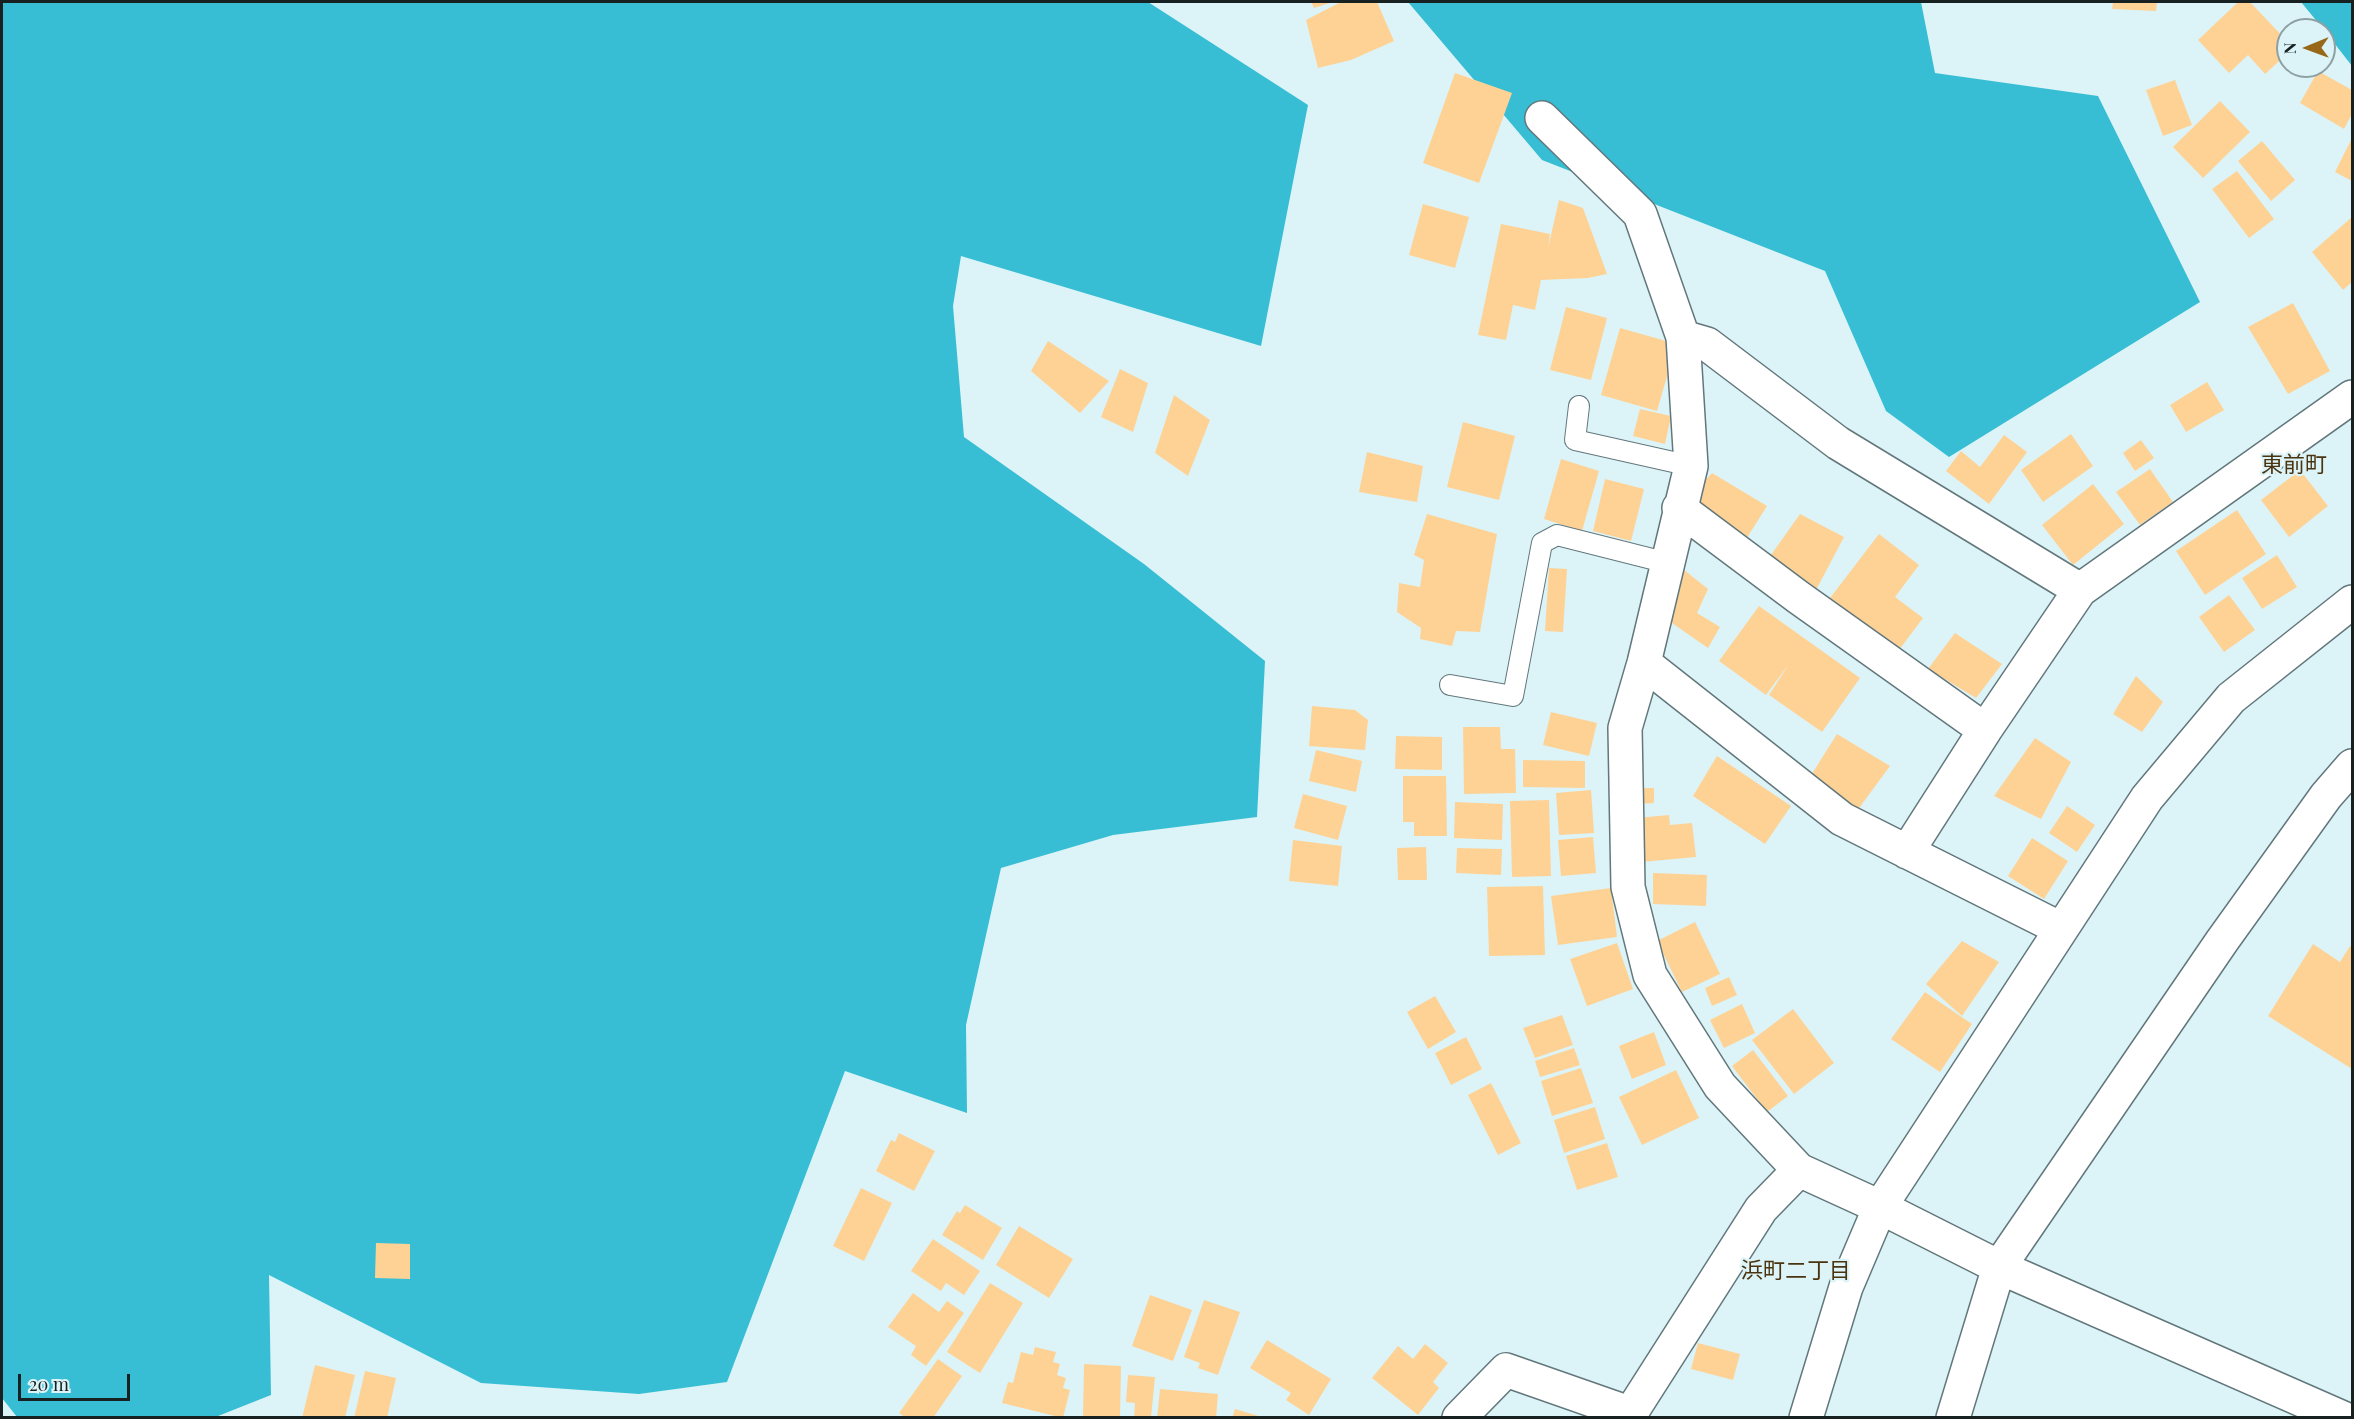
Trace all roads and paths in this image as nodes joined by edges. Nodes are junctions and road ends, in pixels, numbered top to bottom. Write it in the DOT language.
graph roads {
  1 [pos="1542,118"];
  2 [pos="1683,337"];
  3 [pos="2352,397"];
  4 [pos="1579,406"];
  5 [pos="1691,466"];
  6 [pos="1679,508"];
  7 [pos="1668,563"];
  8 [pos="2079,590"];
  9 [pos="2352,602"];
  10 [pos="1644,663"];
  11 [pos="1450,686"];
  12 [pos="1985,730"];
  13 [pos="2352,766"];
  14 [pos="1906,852"];
  15 [pos="2061,929"];
  16 [pos="1799,1170"];
  17 [pos="1880,1207"];
  18 [pos="1999,1267"];
  19 [pos="1631,1416"];
  20 [pos="1459,1418"];
  21 [pos="1806,1418"];
  22 [pos="1953,1418"];
  23 [pos="2343,1418"];
  1 -- 2 [label="street"];
  2 -- 5 [label="street"];
  2 -- 8 [label="street"];
  3 -- 8 [label="street"];
  4 -- 5 [label="lane"];
  5 -- 6 [label="street"];
  6 -- 7 [label="street"];
  6 -- 12 [label="street"];
  7 -- 10 [label="street"];
  7 -- 11 [label="lane"];
  8 -- 12 [label="street"];
  9 -- 15 [label="street"];
  10 -- 14 [label="street"];
  10 -- 16 [label="street"];
  12 -- 14 [label="street"];
  13 -- 18 [label="street"];
  14 -- 15 [label="street"];
  15 -- 17 [label="street"];
  16 -- 17 [label="street"];
  16 -- 19 [label="street"];
  17 -- 18 [label="street"];
  17 -- 21 [label="street"];
  18 -- 22 [label="street"];
  18 -- 23 [label="street"];
  19 -- 20 [label="street"];
}
